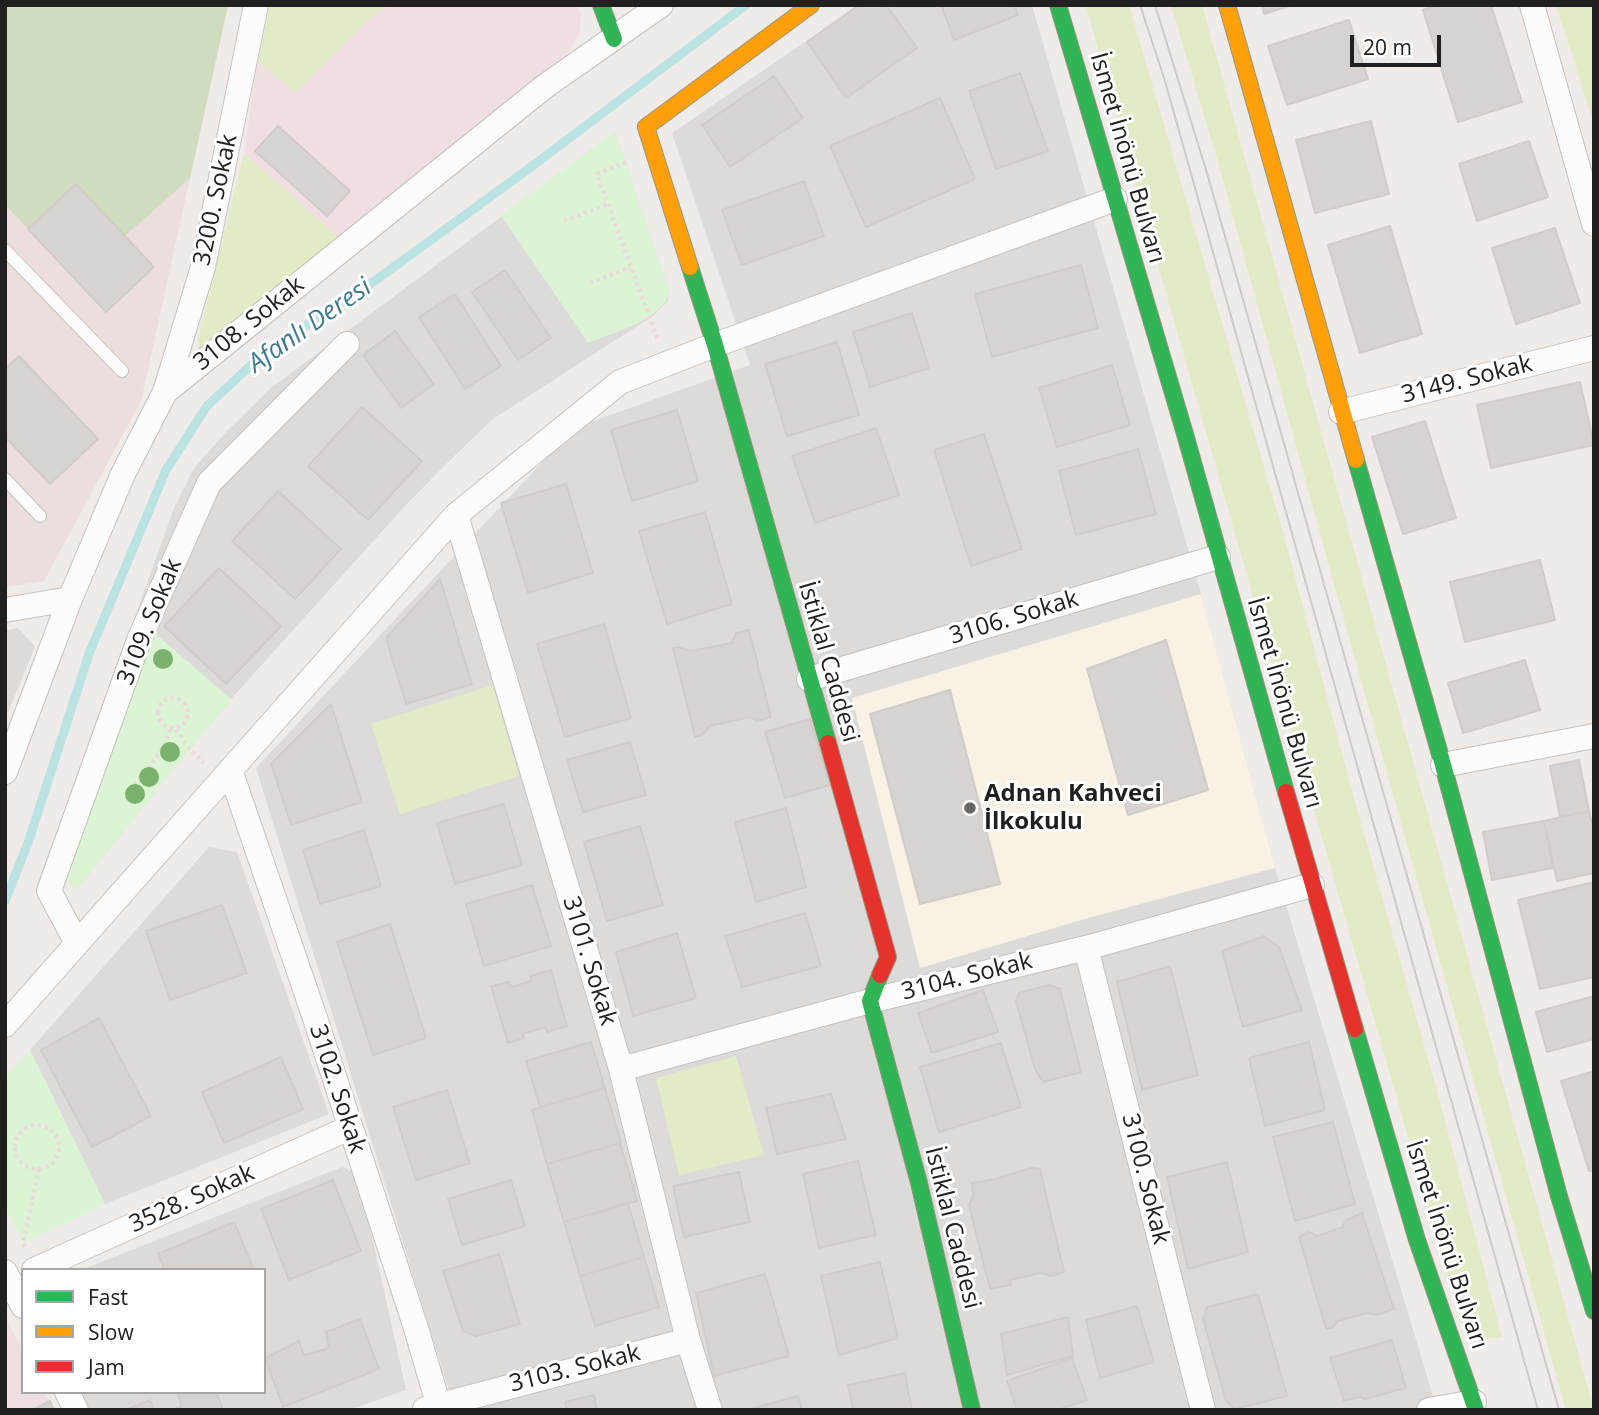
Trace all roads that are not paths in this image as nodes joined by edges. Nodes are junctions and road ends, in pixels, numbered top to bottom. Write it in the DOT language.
graph roads {
  1 [pos="256,5"];
  2 [pos="601,5"];
  3 [pos="661,5"];
  4 [pos="811,5"];
  5 [pos="1058,5"];
  6 [pos="1227,5"];
  7 [pos="1532,5"];
  8 [pos="614,39"];
  9 [pos="1115,199"];
  10 [pos="1594,224"];
  11 [pos="5,250"];
  12 [pos="347,344"];
  13 [pos="715,345"];
  14 [pos="1594,348"];
  15 [pos="121,371"];
  16 [pos="165,392"];
  17 [pos="1341,412"];
  18 [pos="5,479"];
  19 [pos="456,514"];
  20 [pos="40,516"];
  21 [pos="1218,557"];
  22 [pos="71,598"];
  23 [pos="5,610"];
  24 [pos="809,679"];
  25 [pos="1594,737"];
  26 [pos="1443,765"];
  27 [pos="5,772"];
  28 [pos="226,775"];
  29 [pos="1312,885"];
  30 [pos="77,943"];
  31 [pos="1086,948"];
  32 [pos="870,1001"];
  33 [pos="5,1025"];
  34 [pos="621,1069"];
  35 [pos="349,1128"];
  36 [pos="37,1268"];
  37 [pos="13,1277"];
  38 [pos="21,1300"];
  39 [pos="1594,1311"];
  40 [pos="688,1340"];
  41 [pos="68,1394"];
  42 [pos="1475,1406"];
  43 [pos="433,1408"];
  44 [pos="76,1410"];
  45 [pos="710,1410"];
  46 [pos="972,1410"];
  47 [pos="1203,1410"];
  48 [pos="1429,1410"];
  1 -- 16 [label="street, 3200. Sokak"];
  2 -- 8 [label="main road"];
  3 -- 8 [label="street, 3108. Sokak"];
  4 -- 13 [label="main road, İstiklal Caddesi"];
  5 -- 9 [label="main road, İsmet İnönü Bulvarı"];
  6 -- 17 [label="main road"];
  7 -- 10 [label="street"];
  8 -- 16 [label="street, 3108. Sokak"];
  9 -- 13 [label="street"];
  9 -- 21 [label="main road, İsmet İnönü Bulvarı"];
  11 -- 15 [label="lane"];
  12 -- 30 [label="street, 3109. Sokak"];
  13 -- 19 [label="street"];
  13 -- 24 [label="main road, İstiklal Caddesi"];
  14 -- 17 [label="street, 3149. Sokak"];
  16 -- 22 [label="street, 3108. Sokak"];
  17 -- 26 [label="main road"];
  18 -- 20 [label="lane"];
  19 -- 28 [label="street"];
  19 -- 34 [label="street, 3101. Sokak"];
  21 -- 24 [label="street, 3106. Sokak"];
  21 -- 29 [label="main road, İsmet İnönü Bulvarı"];
  22 -- 23 [label="street"];
  22 -- 27 [label="street, 3108. Sokak"];
  24 -- 32 [label="main road, İstiklal Caddesi"];
  25 -- 26 [label="street"];
  26 -- 39 [label="main road"];
  28 -- 30 [label="street"];
  28 -- 35 [label="street, 3102. Sokak"];
  29 -- 31 [label="street, 3104. Sokak"];
  29 -- 42 [label="main road, İsmet İnönü Bulvarı"];
  30 -- 33 [label="street"];
  31 -- 32 [label="street, 3104. Sokak"];
  31 -- 47 [label="street, 3100. Sokak"];
  32 -- 34 [label="street, 3104. Sokak"];
  32 -- 46 [label="main road, İstiklal Caddesi"];
  34 -- 40 [label="street, 3101. Sokak"];
  35 -- 36 [label="street, 3528. Sokak"];
  35 -- 43 [label="street, 3102. Sokak"];
  37 -- 38 [label="street"];
  40 -- 43 [label="street, 3103. Sokak"];
  40 -- 45 [label="street, 3101. Sokak"];
  41 -- 44 [label="street"];
  42 -- 48 [label="street"];
}
